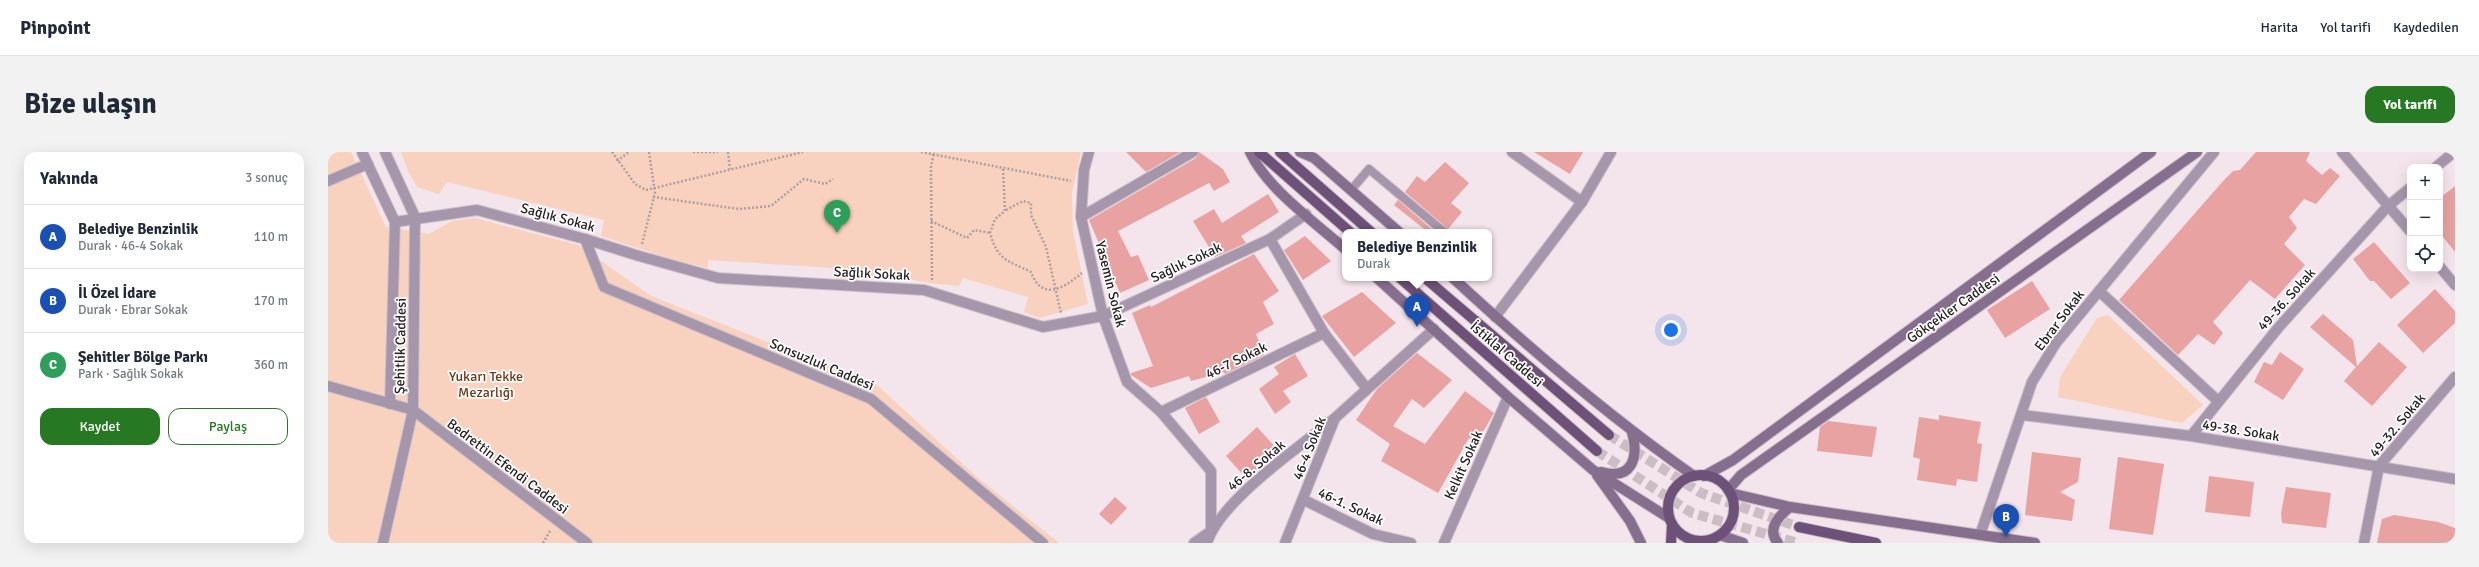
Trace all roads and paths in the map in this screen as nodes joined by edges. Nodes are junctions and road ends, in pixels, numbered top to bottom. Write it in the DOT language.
graph roads {
  1 [pos="362,152"];
  2 [pos="385,152"];
  3 [pos="612,152"];
  4 [pos="629,152"];
  5 [pos="649,152"];
  6 [pos="693,152"];
  7 [pos="718,152"];
  8 [pos="728,152"];
  9 [pos="801,152"];
  10 [pos="921,152"];
  11 [pos="1089,152"];
  12 [pos="1193,152"];
  13 [pos="1250,152"];
  14 [pos="1259,152"];
  15 [pos="1280,152"];
  16 [pos="1300,152"];
  17 [pos="1512,152"];
  18 [pos="1611,152"];
  19 [pos="2151,152"];
  20 [pos="2197,152"];
  21 [pos="2214,152"];
  22 [pos="2342,152"];
  23 [pos="2454,152"];
  24 [pos="933,154"];
  25 [pos="617,161"];
  26 [pos="368,164"];
  27 [pos="2440,164"];
  28 [pos="730,169"];
  29 [pos="1003,169"];
  30 [pos="834,179"];
  31 [pos="328,181"];
  32 [pos="1083,185"];
  33 [pos="654,187"];
  34 [pos="1351,190"];
  35 [pos="2407,190"];
  36 [pos="653,197"];
  37 [pos="1582,202"];
  38 [pos="2388,206"];
  39 [pos="1005,210"];
  40 [pos="1306,214"];
  41 [pos="416,217"];
  42 [pos="1081,217"];
  43 [pos="931,221"];
  44 [pos="395,222"];
  45 [pos="2407,228"];
  46 [pos="1347,229"];
  47 [pos="1368,229"];
  48 [pos="1396,229"];
  49 [pos="1440,229"];
  50 [pos="990,233"];
  51 [pos="585,238"];
  52 [pos="1270,239"];
  53 [pos="1342,246"];
  54 [pos="639,256"];
  55 [pos="1092,266"];
  56 [pos="2443,270"];
  57 [pos="1380,281"];
  58 [pos="1403,281"];
  59 [pos="1429,281"];
  60 [pos="1456,281"];
  61 [pos="2455,284"];
  62 [pos="924,290"];
  63 [pos="1056,290"];
  64 [pos="2099,291"];
  65 [pos="1103,316"];
  66 [pos="1495,317"];
  67 [pos="1063,322"];
  68 [pos="1434,329"];
  69 [pos="1324,333"];
  70 [pos="2455,377"];
  71 [pos="328,386"];
  72 [pos="1367,389"];
  73 [pos="1508,398"];
  74 [pos="2218,401"];
  75 [pos="390,404"];
  76 [pos="413,410"];
  77 [pos="1161,412"];
  78 [pos="2022,415"];
  79 [pos="1335,418"];
  80 [pos="1632,432"];
  81 [pos="1609,435"];
  82 [pos="2191,436"];
  83 [pos="1597,451"];
  84 [pos="2379,466"];
  85 [pos="1594,470"];
  86 [pos="1694,476"];
  87 [pos="1704,476"];
  88 [pos="2455,479"];
  89 [pos="1729,491"];
  90 [pos="1304,500"];
  91 [pos="1790,507"];
  92 [pos="1671,521"];
  93 [pos="1799,527"];
  94 [pos="1211,531"];
  95 [pos="1980,535"];
  96 [pos="1716,539"];
  97 [pos="382,543"];
  98 [pos="588,543"];
  99 [pos="1042,543"];
  100 [pos="1194,543"];
  101 [pos="1207,543"];
  102 [pos="1285,543"];
  103 [pos="1411,543"];
  104 [pos="1444,543"];
  105 [pos="1641,543"];
  106 [pos="1671,543"];
  107 [pos="1743,543"];
  108 [pos="1778,543"];
  109 [pos="1876,543"];
  110 [pos="2035,543"];
  111 [pos="2364,543"];
  1 -- 26 [label="street, Şehitlik Caddesi"];
  2 -- 41 [label="street, Şehitlik Caddesi"];
  3 -- 25 [label="path"];
  4 -- 25 [label="path"];
  5 -- 33 [label="path"];
  6 -- 7 [label="path"];
  8 -- 28 [label="path"];
  9 -- 28 [label="path"];
  10 -- 24 [label="path"];
  11 -- 32 [label="street, Yasemin Sokak"];
  12 -- 42 [label="street"];
  13 -- 40 [label="street"];
  14 -- 46 [label="main road"];
  15 -- 47 [label="main road"];
  16 -- 34 [label="street"];
  17 -- 37 [label="street"];
  18 -- 37 [label="street"];
  19 -- 87 [label="street, Gökçekler Caddesi"];
  20 -- 89 [label="street, Gökçekler Caddesi"];
  21 -- 64 [label="street, Ebrar Sokak"];
  22 -- 38 [label="street"];
  23 -- 27 [label="street"];
  24 -- 29 [label="path"];
  24 -- 43 [label="path"];
  25 -- 33 [label="path"];
  26 -- 31 [label="street"];
  26 -- 44 [label="street, Şehitlik Caddesi"];
  28 -- 33 [label="path"];
  29 -- 32 [label="path"];
  29 -- 39 [label="path"];
  30 -- 36 [label="path"];
  32 -- 42 [label="street, Yasemin Sokak"];
  33 -- 36 [label="path"];
  34 -- 48 [label="street"];
  34 -- 49 [label="lane"];
  35 -- 38 [label="street, 49-36. Sokak"];
  36 -- 54 [label="path"];
  37 -- 66 [label="street"];
  38 -- 45 [label="street"];
  38 -- 74 [label="street, 49-36. Sokak"];
  39 -- 50 [label="path"];
  39 -- 63 [label="path"];
  40 -- 52 [label="street, Sağlık Sokak"];
  40 -- 53 [label="street"];
  41 -- 44 [label="street, Sağlık Sokak"];
  41 -- 51 [label="street, Sağlık Sokak"];
  41 -- 76 [label="street, Şehitlik Caddesi"];
  42 -- 55 [label="street, Yasemin Sokak"];
  43 -- 50 [label="path"];
  43 -- 62 [label="path"];
  44 -- 75 [label="street, Şehitlik Caddesi"];
  50 -- 63 [label="path"];
  51 -- 54 [label="street, Sağlık Sokak"];
  51 -- 99 [label="street, Sonsuzluk Caddesi"];
  52 -- 65 [label="street, Sağlık Sokak"];
  52 -- 69 [label="street"];
  54 -- 62 [label="street, Sağlık Sokak"];
  55 -- 63 [label="path"];
  55 -- 65 [label="street, Yasemin Sokak"];
  56 -- 61 [label="street"];
  57 -- 68 [label="street"];
  58 -- 83 [label="main road, İstiklal Caddesi"];
  59 -- 81 [label="main road, İstiklal Caddesi"];
  60 -- 66 [label="street"];
  62 -- 67 [label="street, Sağlık Sokak"];
  63 -- 67 [label="path"];
  64 -- 74 [label="street"];
  64 -- 78 [label="street, Ebrar Sokak"];
  65 -- 67 [label="street, Sağlık Sokak"];
  65 -- 77 [label="street, Yasemin Sokak"];
  66 -- 80 [label="street"];
  68 -- 72 [label="street, 46-4 Sokak"];
  68 -- 73 [label="street"];
  69 -- 72 [label="street"];
  69 -- 77 [label="street, 46-7 Sokak"];
  70 -- 84 [label="street, 49-32. Sokak"];
  71 -- 75 [label="street"];
  72 -- 79 [label="street, 46-4 Sokak"];
  73 -- 85 [label="street"];
  73 -- 104 [label="street, Kelkit Sokak"];
  74 -- 82 [label="street, 49-36. Sokak"];
  75 -- 76 [label="street"];
  76 -- 97 [label="street, Şehitlik Caddesi"];
  76 -- 98 [label="street, Bedrettin Efendi Caddesi"];
  77 -- 94 [label="street, Yasemin Sokak"];
  78 -- 82 [label="street, 49-38. Sokak"];
  78 -- 95 [label="street, Ebrar Sokak"];
  79 -- 90 [label="street, 46-4 Sokak"];
  79 -- 94 [label="street, 46-8. Sokak"];
  80 -- 85 [label="street"];
  80 -- 86 [label="street"];
  82 -- 84 [label="street, 49-38. Sokak"];
  84 -- 88 [label="street, 49-38. Sokak"];
  84 -- 111 [label="street, 49-32. Sokak"];
  85 -- 92 [label="street"];
  85 -- 105 [label="street"];
  86 -- 87 [label="main road"];
  86 -- 92 [label="main road"];
  87 -- 89 [label="main road"];
  89 -- 91 [label="street"];
  89 -- 96 [label="main road"];
  90 -- 102 [label="street, 46-4 Sokak"];
  90 -- 103 [label="street, 46-1. Sokak"];
  91 -- 95 [label="street"];
  91 -- 108 [label="street"];
  92 -- 96 [label="main road"];
  92 -- 106 [label="main road"];
  93 -- 109 [label="main road"];
  94 -- 100 [label="street"];
  94 -- 101 [label="street, 46-8. Sokak"];
  95 -- 110 [label="street"];
  96 -- 107 [label="street"];
}
